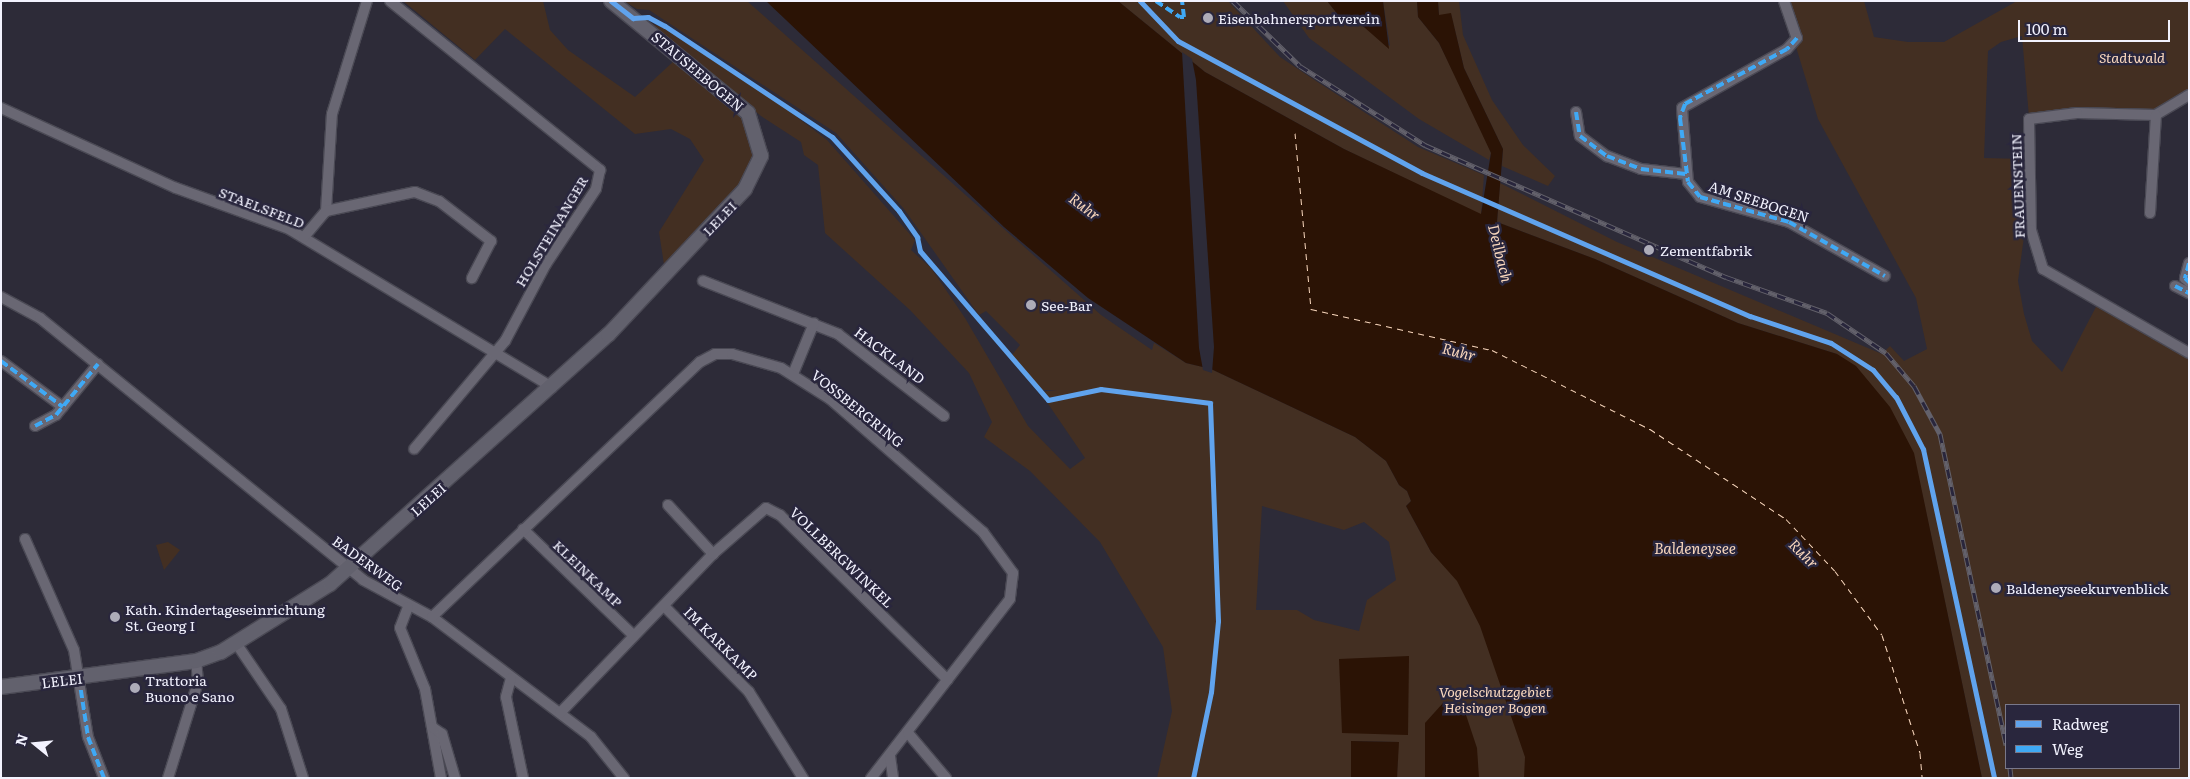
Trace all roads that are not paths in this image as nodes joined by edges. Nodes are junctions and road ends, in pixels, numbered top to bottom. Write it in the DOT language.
graph roads {
  1 [pos="366,1"];
  2 [pos="390,1"];
  3 [pos="611,1"];
  4 [pos="1784,1"];
  5 [pos="2189,94"];
  6 [pos="1,108"];
  7 [pos="1576,112"];
  8 [pos="2156,115"];
  9 [pos="761,156"];
  10 [pos="1686,174"];
  11 [pos="326,210"];
  12 [pos="2150,213"];
  13 [pos="304,237"];
  14 [pos="2189,263"];
  15 [pos="1885,276"];
  16 [pos="472,278"];
  17 [pos="703,282"];
  18 [pos="2189,282"];
  19 [pos="2175,286"];
  20 [pos="2189,293"];
  21 [pos="1,297"];
  22 [pos="814,323"];
  23 [pos="496,353"];
  24 [pos="2189,353"];
  25 [pos="1,362"];
  26 [pos="98,364"];
  27 [pos="793,374"];
  28 [pos="552,387"];
  29 [pos="63,407"];
  30 [pos="944,416"];
  31 [pos="35,426"];
  32 [pos="414,449"];
  33 [pos="668,505"];
  34 [pos="523,529"];
  35 [pos="25,538"];
  36 [pos="713,554"];
  37 [pos="348,569"];
  38 [pos="664,606"];
  39 [pos="408,607"];
  40 [pos="432,617"];
  41 [pos="634,636"];
  42 [pos="236,643"];
  43 [pos="196,661"];
  44 [pos="79,678"];
  45 [pos="511,678"];
  46 [pos="948,680"];
  47 [pos="1,687"];
  48 [pos="560,713"];
  49 [pos="432,727"];
  50 [pos="908,734"];
  51 [pos="890,756"];
  52 [pos="104,778"];
  53 [pos="168,778"];
  54 [pos="303,778"];
  55 [pos="441,778"];
  56 [pos="455,778"];
  57 [pos="523,778"];
  58 [pos="624,778"];
  59 [pos="803,778"];
  60 [pos="871,778"];
  61 [pos="893,778"];
  62 [pos="946,778"];
  1 -- 11 [label="street"];
  2 -- 23 [label="street, HOLSTEINANGER"];
  3 -- 9 [label="street, STAUSEEBOGEN"];
  4 -- 10 [label="street, AM SEEBOGEN"];
  5 -- 8 [label="street"];
  6 -- 13 [label="street, STAELSFELD"];
  7 -- 10 [label="street"];
  8 -- 12 [label="street"];
  8 -- 24 [label="street, FRAUENSTEIN"];
  9 -- 28 [label="street, LELEI"];
  10 -- 15 [label="street, AM SEEBOGEN"];
  11 -- 13 [label="street"];
  11 -- 16 [label="street"];
  13 -- 23 [label="street, STAELSFELD"];
  14 -- 18 [label="street"];
  17 -- 22 [label="street, HACKLAND"];
  19 -- 20 [label="street"];
  21 -- 26 [label="street, BADERWEG"];
  22 -- 27 [label="street"];
  22 -- 30 [label="street, HACKLAND"];
  23 -- 28 [label="street, STAELSFELD"];
  23 -- 32 [label="street, HOLSTEINANGER"];
  25 -- 29 [label="street"];
  26 -- 29 [label="street"];
  26 -- 37 [label="street, BADERWEG"];
  27 -- 34 [label="street, VOSSBERGRING"];
  27 -- 46 [label="street, VOSSBERGRING"];
  28 -- 37 [label="street, LELEI"];
  29 -- 31 [label="street"];
  33 -- 36 [label="street"];
  34 -- 40 [label="street, VOSSBERGRING"];
  34 -- 41 [label="street, KLEINKAMP"];
  35 -- 44 [label="street"];
  36 -- 38 [label="street, VOLLBERGWINKEL"];
  36 -- 46 [label="street, VOLLBERGWINKEL"];
  37 -- 39 [label="street, BADERWEG"];
  37 -- 42 [label="street, LELEI"];
  38 -- 41 [label="street, VOLLBERGWINKEL"];
  38 -- 59 [label="street, IM KARKAMP"];
  39 -- 40 [label="street, BADERWEG"];
  39 -- 49 [label="street"];
  40 -- 45 [label="street, BADERWEG"];
  41 -- 48 [label="street, VOLLBERGWINKEL"];
  42 -- 43 [label="street, LELEI"];
  42 -- 54 [label="street"];
  43 -- 44 [label="street, LELEI"];
  43 -- 53 [label="street"];
  44 -- 47 [label="street, LELEI"];
  44 -- 52 [label="street"];
  45 -- 48 [label="street, BADERWEG"];
  45 -- 57 [label="street"];
  46 -- 50 [label="street, VOSSBERGRING"];
  48 -- 58 [label="street, BADERWEG"];
  49 -- 55 [label="street"];
  49 -- 56 [label="street"];
  50 -- 51 [label="street"];
  50 -- 62 [label="street"];
  51 -- 60 [label="street"];
  51 -- 61 [label="street"];
}
